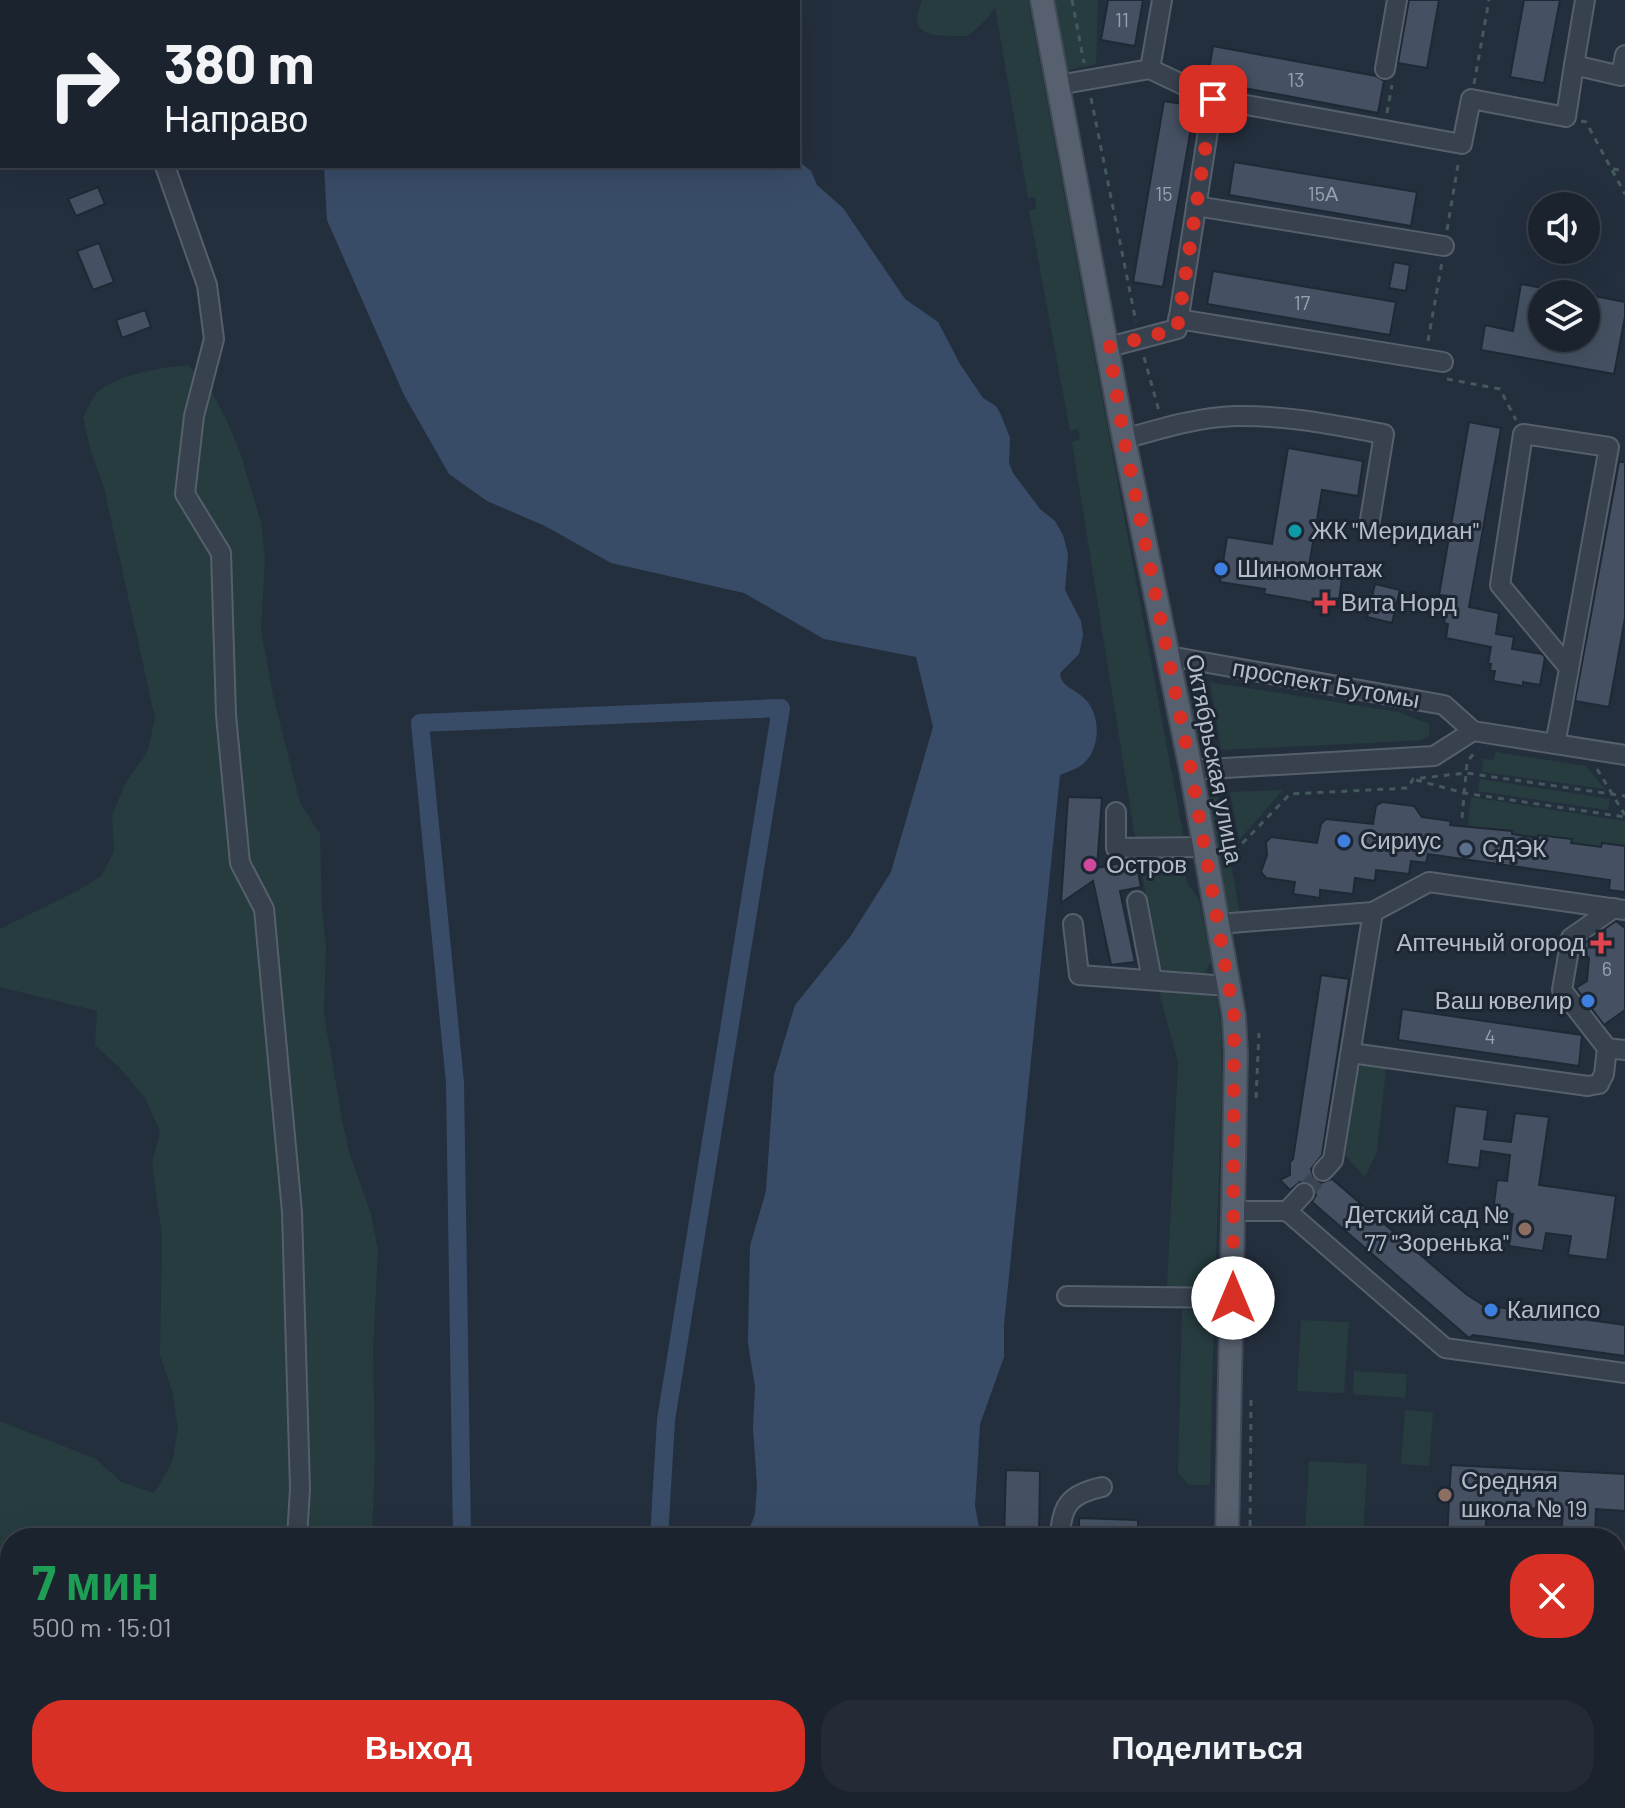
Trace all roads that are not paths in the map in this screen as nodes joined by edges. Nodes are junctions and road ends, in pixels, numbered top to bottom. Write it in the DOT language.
graph roads {
  1 [pos="1042,0"];
  2 [pos="1162,0"];
  3 [pos="1397,0"];
  4 [pos="1585,0"];
  5 [pos="1625,55"];
  6 [pos="1574,65"];
  7 [pos="1150,69"];
  8 [pos="1385,69"];
  9 [pos="1058,85"];
  10 [pos="1213,99"];
  11 [pos="166,168"];
  12 [pos="1196,206"];
  13 [pos="1444,246"];
  14 [pos="1178,319"];
  15 [pos="1109,347"];
  16 [pos="1443,362"];
  17 [pos="1124,439"];
  18 [pos="1370,520"];
  19 [pos="1169,656"];
  20 [pos="1569,668"];
  21 [pos="1473,731"];
  22 [pos="1555,744"];
  23 [pos="1625,755"];
  24 [pos="1191,770"];
  25 [pos="1116,812"];
  26 [pos="1204,847"];
  27 [pos="1137,901"];
  28 [pos="1620,909"];
  29 [pos="1373,912"];
  30 [pos="1073,924"];
  31 [pos="1218,924"];
  32 [pos="1152,980"];
  33 [pos="1228,986"];
  34 [pos="1616,1049"];
  35 [pos="1351,1053"];
  36 [pos="1323,1171"];
  37 [pos="1304,1193"];
  38 [pos="1232,1211"];
  39 [pos="1287,1211"];
  40 [pos="1067,1296"];
  41 [pos="1233,1298"];
  42 [pos="1625,1373"];
  43 [pos="1102,1487"];
  44 [pos="298,1528"];
  45 [pos="1060,1528"];
  46 [pos="1227,1528"];
  1 -- 9 [label="main road, Октябрьская улица"];
  2 -- 7 [label="street"];
  3 -- 8 [label="street"];
  4 -- 6 [label="street"];
  5 -- 6 [label="street"];
  6 -- 10 [label="street"];
  7 -- 9 [label="street"];
  7 -- 10 [label="street"];
  9 -- 15 [label="main road, Октябрьская улица"];
  10 -- 12 [label="street"];
  11 -- 44 [label="street"];
  12 -- 13 [label="street"];
  12 -- 14 [label="street"];
  14 -- 15 [label="street"];
  14 -- 16 [label="street"];
  15 -- 17 [label="main road, Октябрьская улица"];
  17 -- 18 [label="street"];
  17 -- 19 [label="main road, Октябрьская улица"];
  19 -- 21 [label="street, проспект Бутомы"];
  19 -- 24 [label="main road, Октябрьская улица"];
  20 -- 20 [label="street"];
  20 -- 22 [label="street"];
  21 -- 22 [label="street"];
  21 -- 24 [label="street"];
  22 -- 23 [label="street"];
  24 -- 26 [label="main road, Октябрьская улица"];
  25 -- 26 [label="street"];
  26 -- 31 [label="main road, Октябрьская улица"];
  27 -- 32 [label="street"];
  28 -- 29 [label="street"];
  28 -- 34 [label="street"];
  29 -- 31 [label="street"];
  29 -- 35 [label="street"];
  30 -- 32 [label="street"];
  31 -- 33 [label="main road, Октябрьская улица"];
  32 -- 33 [label="street"];
  33 -- 38 [label="main road, Октябрьская улица"];
  34 -- 35 [label="street"];
  35 -- 36 [label="street"];
  37 -- 39 [label="street"];
  38 -- 39 [label="street"];
  38 -- 41 [label="main road, Октябрьская улица"];
  39 -- 42 [label="street"];
  40 -- 41 [label="street"];
  41 -- 46 [label="main road, Октябрьская улица"];
  43 -- 45 [label="street"];
}
